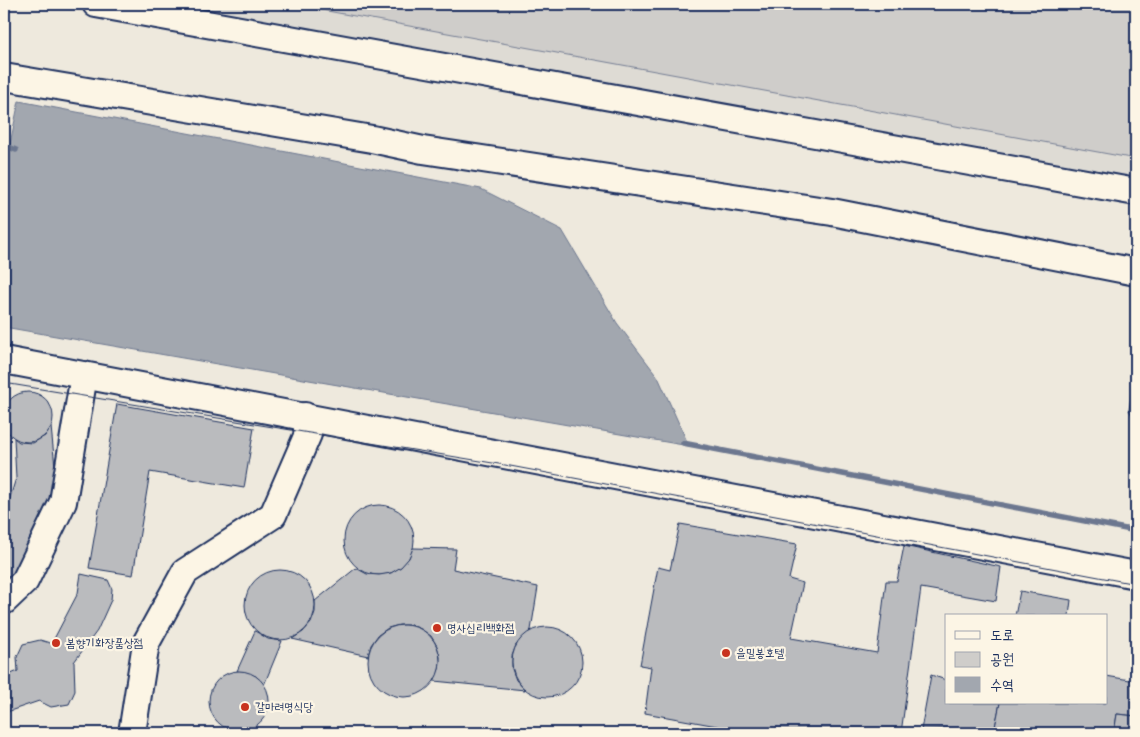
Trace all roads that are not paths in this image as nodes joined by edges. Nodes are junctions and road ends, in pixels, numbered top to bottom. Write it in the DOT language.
graph roads {
  1 [pos="96,4"];
  2 [pos="4,77"];
  3 [pos="1136,192"];
  4 [pos="1136,272"];
  5 [pos="4,360"];
  6 [pos="84,375"];
  7 [pos="304,416"];
  8 [pos="1136,575"];
  9 [pos="4,601"];
  10 [pos="132,733"];
  1 -- 3 [label="street"];
  2 -- 4 [label="street"];
  5 -- 6 [label="street"];
  6 -- 7 [label="street"];
  6 -- 9 [label="street"];
  7 -- 8 [label="street"];
  7 -- 10 [label="street"];
}
